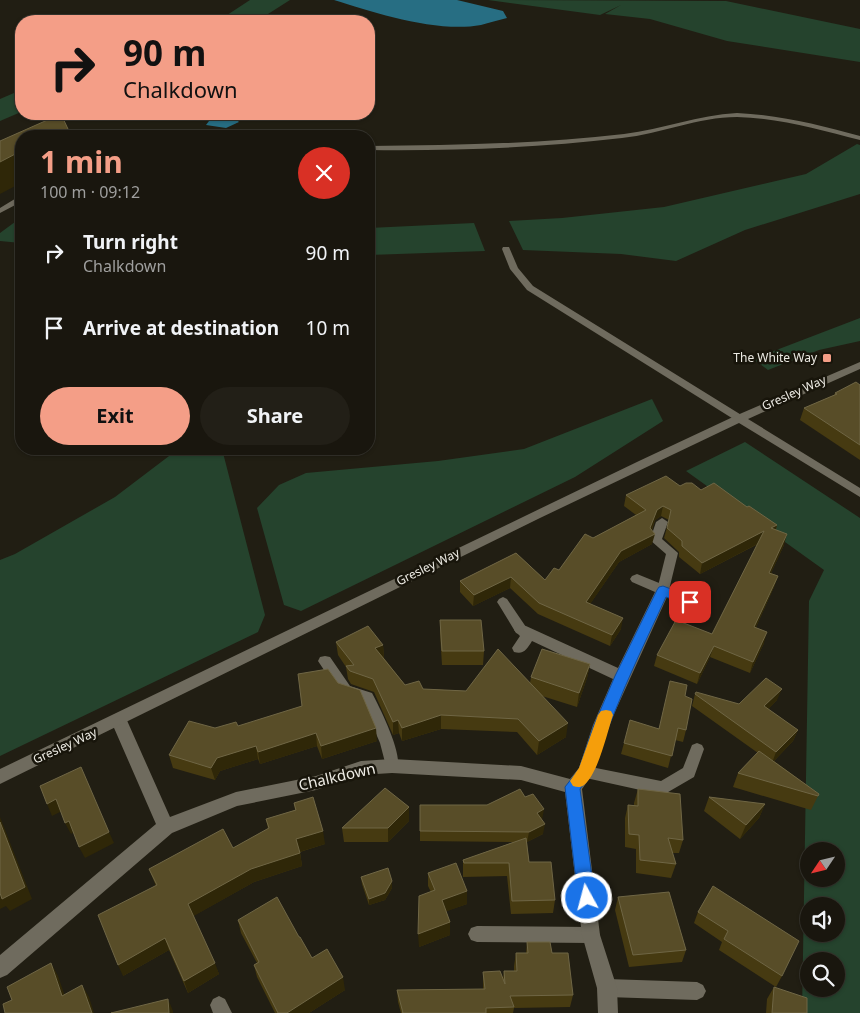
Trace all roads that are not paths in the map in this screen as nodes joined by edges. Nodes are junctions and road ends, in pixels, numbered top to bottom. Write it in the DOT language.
graph roads {
  1 [pos="860,138"];
  2 [pos="375,148"];
  3 [pos="15,202"];
  4 [pos="0,211"];
  5 [pos="506,249"];
  6 [pos="860,365"];
  7 [pos="739,418"];
  8 [pos="860,493"];
  9 [pos="662,522"];
  10 [pos="638,579"];
  11 [pos="663,590"];
  12 [pos="503,602"];
  13 [pos="690,602"];
  14 [pos="525,632"];
  15 [pos="520,648"];
  16 [pos="325,661"];
  17 [pos="622,676"];
  18 [pos="119,721"];
  19 [pos="697,749"];
  20 [pos="392,766"];
  21 [pos="586,772"];
  22 [pos="0,777"];
  23 [pos="573,787"];
  24 [pos="166,827"];
  25 [pos="477,934"];
  26 [pos="591,935"];
  27 [pos="0,968"];
  28 [pos="607,988"];
  29 [pos="697,991"];
  30 [pos="608,1013"];
  1 -- 2 [label="street"];
  3 -- 4 [label="street"];
  5 -- 7 [label="lane"];
  6 -- 7 [label="street, Gresley Way"];
  7 -- 8 [label="street"];
  7 -- 18 [label="street, Gresley Way"];
  9 -- 11 [label="lane"];
  10 -- 11 [label="street"];
  11 -- 13 [label="street"];
  11 -- 17 [label="street"];
  12 -- 14 [label="lane"];
  14 -- 15 [label="street"];
  14 -- 17 [label="street"];
  16 -- 20 [label="lane"];
  17 -- 21 [label="street"];
  18 -- 22 [label="street, Gresley Way"];
  18 -- 24 [label="street"];
  19 -- 21 [label="lane"];
  20 -- 23 [label="street, Chalkdown"];
  20 -- 24 [label="street, Chalkdown"];
  21 -- 23 [label="street"];
  23 -- 26 [label="street"];
  24 -- 27 [label="street, Chalkdown"];
  25 -- 26 [label="lane"];
  26 -- 28 [label="street"];
  28 -- 29 [label="lane"];
  28 -- 30 [label="street"];
}
